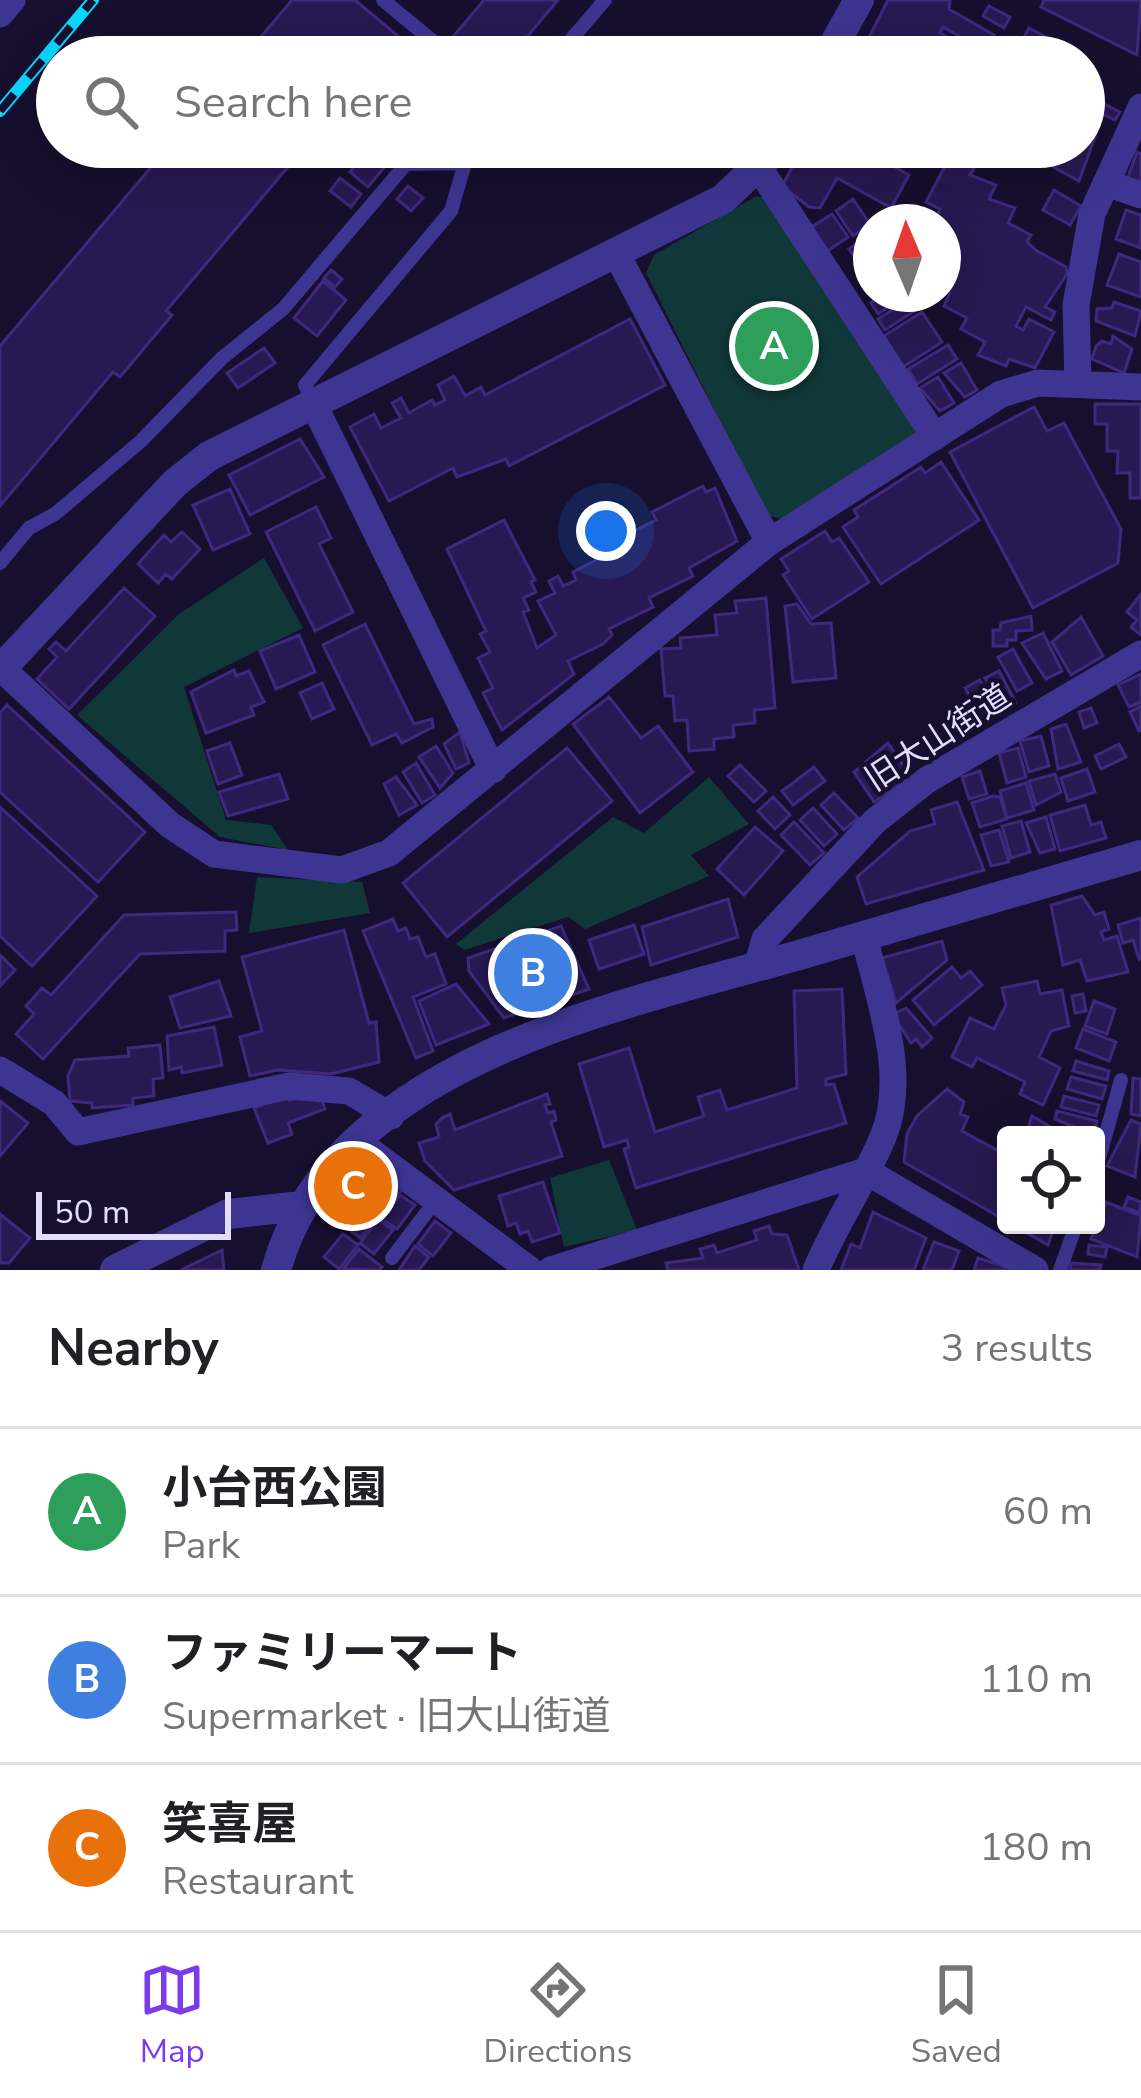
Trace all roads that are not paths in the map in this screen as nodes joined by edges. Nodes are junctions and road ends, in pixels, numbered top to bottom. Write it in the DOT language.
graph roads {
  1 [pos="12,0"];
  2 [pos="383,0"];
  3 [pos="859,0"];
  4 [pos="598,4"];
  5 [pos="0,14"];
  6 [pos="427,36"];
  7 [pos="573,36"];
  8 [pos="839,36"];
  9 [pos="1141,107"];
  10 [pos="403,168"];
  11 [pos="464,168"];
  12 [pos="757,168"];
  13 [pos="776,168"];
  14 [pos="1106,183"];
  15 [pos="1141,195"];
  16 [pos="616,253"];
  17 [pos="1078,382"];
  18 [pos="1141,387"];
  19 [pos="314,404"];
  20 [pos="935,437"];
  21 [pos="769,542"];
  22 [pos="0,563"];
  23 [pos="1141,654"];
  24 [pos="1,669"];
  25 [pos="493,770"];
  26 [pos="1141,855"];
  27 [pos="864,936"];
  28 [pos="757,967"];
  29 [pos="0,1070"];
  30 [pos="1121,1080"];
  31 [pos="391,1116"];
  32 [pos="1105,1137"];
  33 [pos="358,1142"];
  34 [pos="866,1171"];
  35 [pos="436,1200"];
  36 [pos="302,1206"];
  37 [pos="1073,1234"];
  38 [pos="392,1258"];
  39 [pos="115,1270"];
  40 [pos="276,1270"];
  41 [pos="530,1270"];
  42 [pos="551,1270"];
  43 [pos="816,1270"];
  44 [pos="1034,1270"];
  45 [pos="1060,1270"];
  1 -- 5 [label="street"];
  2 -- 6 [label="lane"];
  3 -- 8 [label="street"];
  4 -- 7 [label="lane"];
  9 -- 14 [label="street"];
  10 -- 22 [label="lane"];
  11 -- 19 [label="lane"];
  12 -- 16 [label="street"];
  13 -- 20 [label="street"];
  14 -- 15 [label="street"];
  14 -- 17 [label="street"];
  16 -- 19 [label="street"];
  16 -- 21 [label="street"];
  17 -- 18 [label="street"];
  17 -- 20 [label="street"];
  19 -- 24 [label="street"];
  19 -- 25 [label="street"];
  20 -- 21 [label="street"];
  21 -- 25 [label="street"];
  23 -- 28 [label="street, 旧大山街道"];
  24 -- 25 [label="street"];
  26 -- 27 [label="street"];
  27 -- 28 [label="street"];
  27 -- 34 [label="street"];
  28 -- 31 [label="street"];
  29 -- 31 [label="street"];
  30 -- 32 [label="lane"];
  31 -- 33 [label="street"];
  33 -- 35 [label="street"];
  33 -- 36 [label="street"];
  34 -- 42 [label="street"];
  34 -- 43 [label="street"];
  34 -- 44 [label="street"];
  35 -- 38 [label="lane"];
  35 -- 41 [label="street"];
  36 -- 39 [label="street"];
  36 -- 40 [label="street"];
  37 -- 45 [label="lane"];
}
